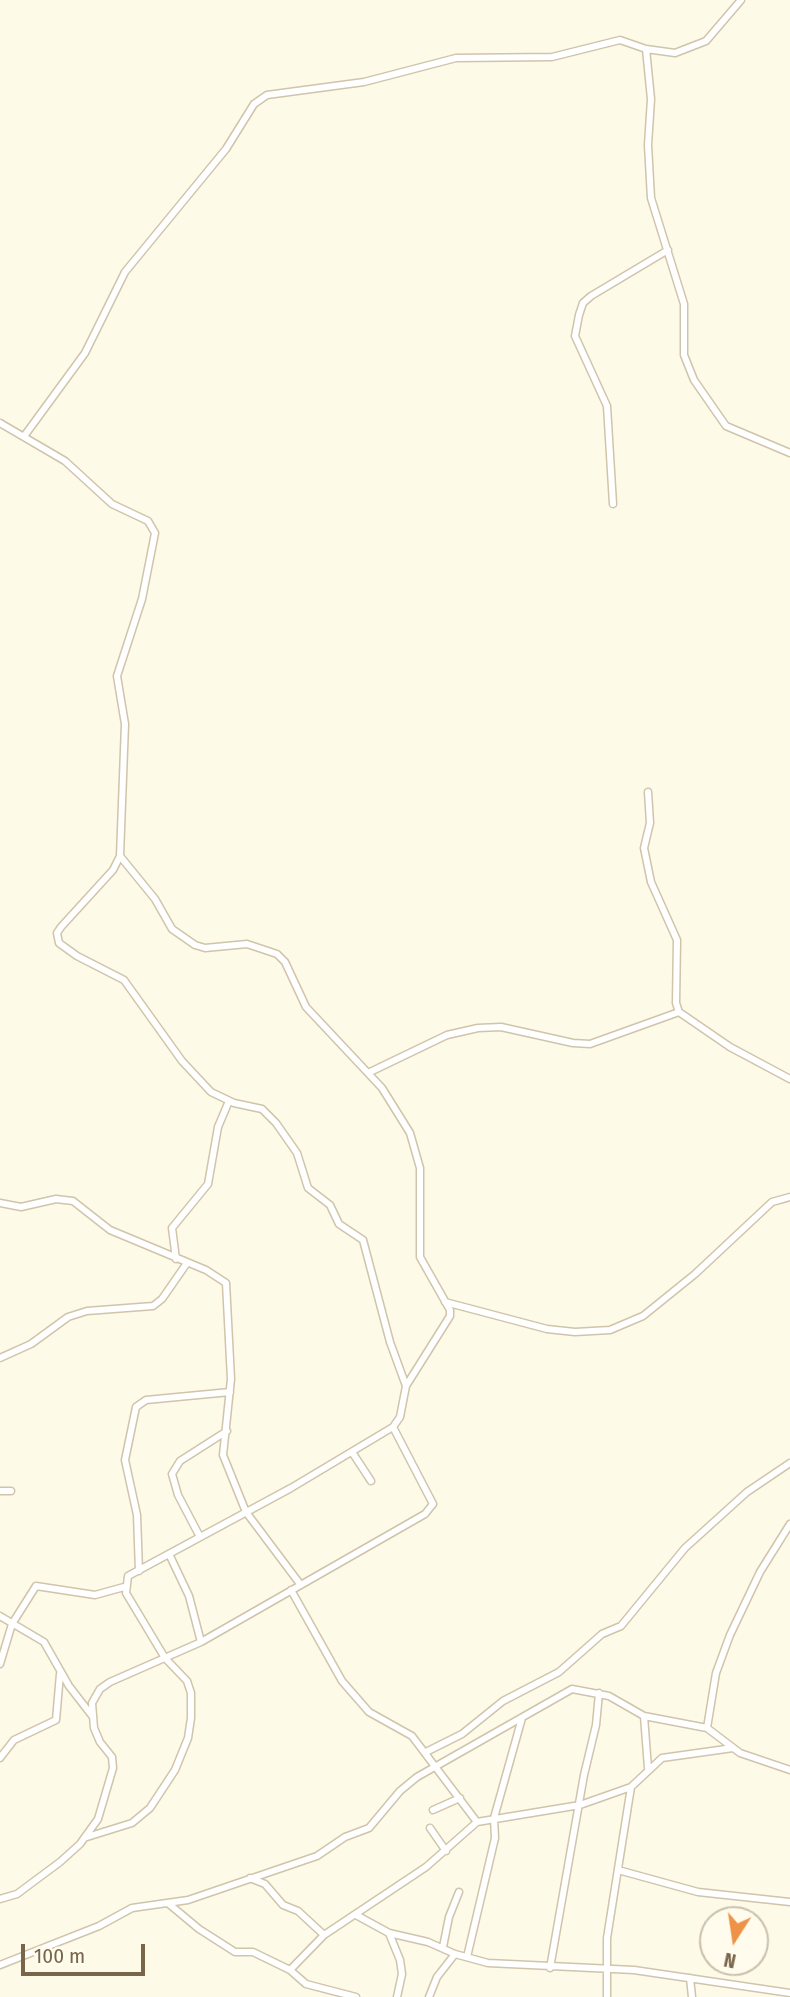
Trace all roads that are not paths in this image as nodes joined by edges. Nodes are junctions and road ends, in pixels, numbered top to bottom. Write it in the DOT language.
graph roads {
  1 [pos="741,0"];
  2 [pos="646,49"];
  3 [pos="668,250"];
  4 [pos="0,423"];
  5 [pos="24,435"];
  6 [pos="790,453"];
  7 [pos="613,504"];
  8 [pos="648,792"];
  9 [pos="120,856"];
  10 [pos="679,1012"];
  11 [pos="368,1073"];
  12 [pos="790,1079"];
  13 [pos="229,1101"];
  14 [pos="790,1197"];
  15 [pos="0,1203"];
  16 [pos="176,1259"];
  17 [pos="187,1263"];
  18 [pos="445,1302"];
  19 [pos="0,1357"];
  20 [pos="406,1386"];
  21 [pos="230,1392"];
  22 [pos="393,1427"];
  23 [pos="228,1431"];
  24 [pos="352,1452"];
  25 [pos="790,1463"];
  26 [pos="371,1481"];
  27 [pos="0,1491"];
  28 [pos="11,1491"];
  29 [pos="246,1512"];
  30 [pos="790,1524"];
  31 [pos="200,1537"];
  32 [pos="170,1556"];
  33 [pos="139,1572"];
  34 [pos="300,1584"];
  35 [pos="124,1587"];
  36 [pos="291,1590"];
  37 [pos="0,1616"];
  38 [pos="12,1624"];
  39 [pos="201,1642"];
  40 [pos="165,1658"];
  41 [pos="0,1664"];
  42 [pos="60,1671"];
  43 [pos="599,1693"];
  44 [pos="644,1716"];
  45 [pos="523,1717"];
  46 [pos="93,1718"];
  47 [pos="707,1728"];
  48 [pos="733,1748"];
  49 [pos="426,1752"];
  50 [pos="0,1758"];
  51 [pos="437,1766"];
  52 [pos="648,1768"];
  53 [pos="790,1770"];
  54 [pos="631,1787"];
  55 [pos="460,1798"];
  56 [pos="580,1805"];
  57 [pos="433,1810"];
  58 [pos="494,1818"];
  59 [pos="477,1822"];
  60 [pos="430,1828"];
  61 [pos="85,1838"];
  62 [pos="446,1851"];
  63 [pos="618,1870"];
  64 [pos="250,1878"];
  65 [pos="459,1892"];
  66 [pos="0,1899"];
  67 [pos="790,1902"];
  68 [pos="169,1904"];
  69 [pos="356,1914"];
  70 [pos="389,1933"];
  71 [pos="324,1935"];
  72 [pos="443,1947"];
  73 [pos="455,1954"];
  74 [pos="467,1958"];
  75 [pos="0,1965"];
  76 [pos="550,1968"];
  77 [pos="604,1969"];
  78 [pos="290,1970"];
  79 [pos="690,1978"];
  80 [pos="790,1993"];
  81 [pos="356,1997"];
  82 [pos="397,1997"];
  83 [pos="429,1997"];
  84 [pos="607,1997"];
  85 [pos="692,1997"];
  1 -- 2 [label="street"];
  2 -- 3 [label="street"];
  2 -- 5 [label="street"];
  3 -- 6 [label="street"];
  3 -- 7 [label="street"];
  4 -- 5 [label="street"];
  5 -- 9 [label="street"];
  8 -- 10 [label="street"];
  9 -- 11 [label="street"];
  9 -- 13 [label="street"];
  10 -- 11 [label="street"];
  10 -- 12 [label="street"];
  11 -- 18 [label="street"];
  13 -- 16 [label="street"];
  13 -- 20 [label="street"];
  14 -- 18 [label="street"];
  15 -- 16 [label="street"];
  16 -- 17 [label="street"];
  17 -- 19 [label="street"];
  17 -- 21 [label="street"];
  18 -- 20 [label="street"];
  20 -- 22 [label="street"];
  21 -- 23 [label="street"];
  21 -- 33 [label="street"];
  22 -- 24 [label="street"];
  22 -- 34 [label="street"];
  23 -- 29 [label="street"];
  23 -- 31 [label="street"];
  24 -- 26 [label="street"];
  24 -- 29 [label="street"];
  25 -- 49 [label="street"];
  27 -- 28 [label="street"];
  29 -- 31 [label="street"];
  29 -- 34 [label="street"];
  30 -- 47 [label="street"];
  31 -- 32 [label="street"];
  32 -- 33 [label="street"];
  32 -- 39 [label="street"];
  33 -- 35 [label="street"];
  34 -- 36 [label="street"];
  35 -- 38 [label="street"];
  35 -- 40 [label="street"];
  36 -- 39 [label="street"];
  36 -- 49 [label="street"];
  37 -- 38 [label="street"];
  38 -- 41 [label="street"];
  38 -- 42 [label="street"];
  39 -- 40 [label="street"];
  40 -- 46 [label="street"];
  40 -- 61 [label="street"];
  42 -- 46 [label="street"];
  42 -- 50 [label="street"];
  43 -- 44 [label="street"];
  43 -- 45 [label="street"];
  43 -- 56 [label="street"];
  44 -- 47 [label="street"];
  44 -- 52 [label="street"];
  45 -- 51 [label="street"];
  45 -- 58 [label="street"];
  46 -- 61 [label="street"];
  47 -- 48 [label="street"];
  48 -- 52 [label="street"];
  48 -- 53 [label="street"];
  49 -- 51 [label="street"];
  51 -- 55 [label="street"];
  51 -- 64 [label="street"];
  52 -- 54 [label="street"];
  54 -- 56 [label="street"];
  54 -- 63 [label="street"];
  55 -- 57 [label="street"];
  55 -- 59 [label="street"];
  56 -- 58 [label="street"];
  56 -- 76 [label="street"];
  58 -- 59 [label="street"];
  58 -- 74 [label="street"];
  59 -- 62 [label="street"];
  60 -- 62 [label="street"];
  61 -- 66 [label="street"];
  62 -- 69 [label="street"];
  63 -- 67 [label="street"];
  63 -- 77 [label="street"];
  64 -- 68 [label="street"];
  64 -- 71 [label="street"];
  65 -- 72 [label="street"];
  68 -- 75 [label="street"];
  68 -- 78 [label="street"];
  69 -- 70 [label="street"];
  69 -- 71 [label="street"];
  70 -- 72 [label="street"];
  70 -- 82 [label="street"];
  71 -- 78 [label="street"];
  72 -- 73 [label="street"];
  73 -- 74 [label="street"];
  73 -- 83 [label="street"];
  74 -- 76 [label="street"];
  76 -- 77 [label="street"];
  77 -- 79 [label="street"];
  77 -- 84 [label="street"];
  78 -- 81 [label="street"];
  79 -- 80 [label="street"];
  79 -- 85 [label="street"];
}
